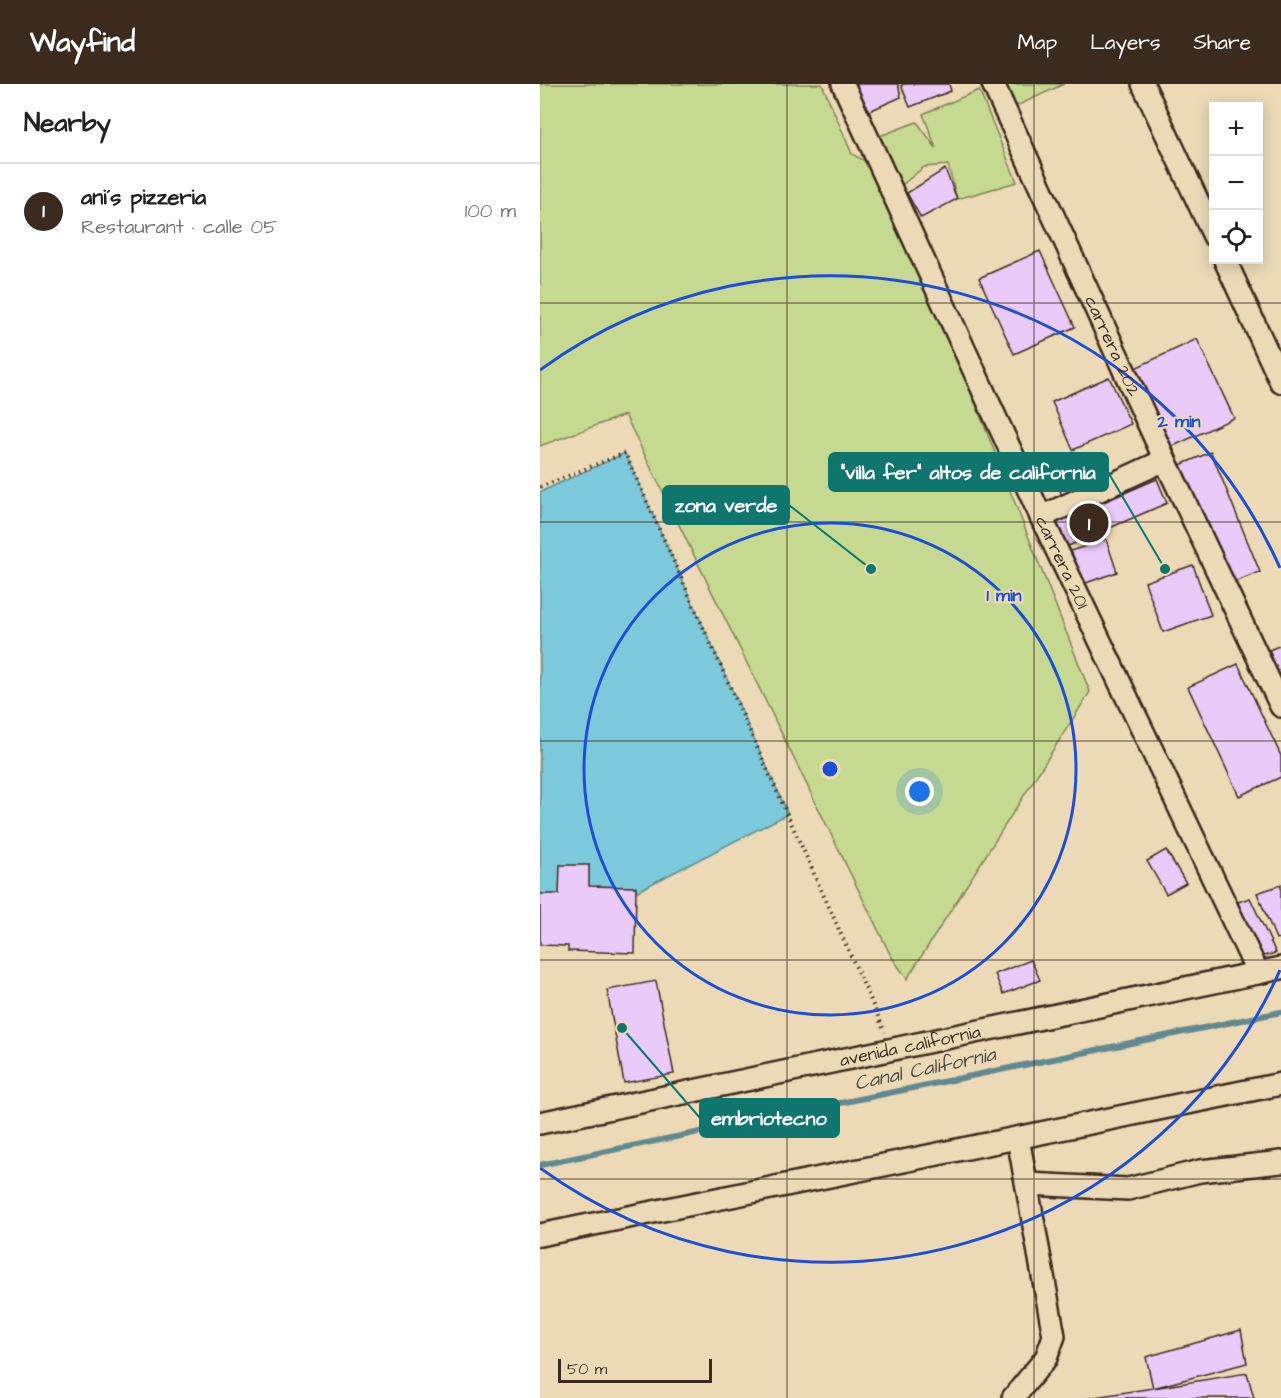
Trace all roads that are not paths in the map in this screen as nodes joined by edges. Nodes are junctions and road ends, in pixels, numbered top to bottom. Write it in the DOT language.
graph roads {
  1 [pos="843,84"];
  2 [pos="993,84"];
  3 [pos="1143,84"];
  4 [pos="1209,225"];
  5 [pos="1227,264"];
  6 [pos="1281,382"];
  7 [pos="1165,460"];
  8 [pos="1041,517"];
  9 [pos="1281,706"];
  10 [pos="1281,968"];
  11 [pos="1258,973"];
  12 [pos="1281,1084"];
  13 [pos="540,1123"];
  14 [pos="1018,1138"];
  15 [pos="1281,1162"];
  16 [pos="1028,1184"];
  17 [pos="540,1235"];
  18 [pos="1013,1398"];
  1 -- 8 [label="street, carrera 201"];
  2 -- 7 [label="street, carrera 202"];
  3 -- 4 [label="street"];
  5 -- 6 [label="street"];
  7 -- 8 [label="street"];
  7 -- 9 [label="street, carrera 202"];
  8 -- 11 [label="street, carrera 201"];
  10 -- 11 [label="street, avenida california"];
  11 -- 13 [label="street, avenida california"];
  12 -- 14 [label="street"];
  14 -- 16 [label="street"];
  14 -- 17 [label="street"];
  15 -- 16 [label="street"];
  16 -- 18 [label="street"];
}
